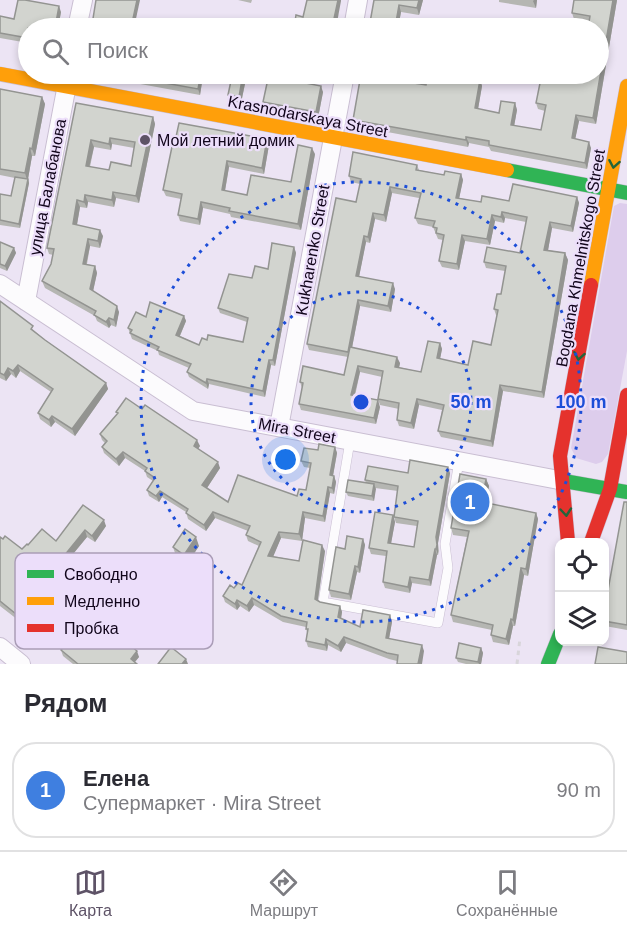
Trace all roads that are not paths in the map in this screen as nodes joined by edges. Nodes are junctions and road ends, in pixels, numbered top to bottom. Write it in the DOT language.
graph roads {
  1 [pos="83,0"];
  2 [pos="358,0"];
  3 [pos="79,18"];
  4 [pos="355,18"];
  5 [pos="0,75"];
  6 [pos="18,76"];
  7 [pos="66,84"];
  8 [pos="85,84"];
  9 [pos="343,84"];
  10 [pos="627,86"];
  11 [pos="333,138"];
  12 [pos="609,190"];
  13 [pos="627,193"];
  14 [pos="0,285"];
  15 [pos="26,301"];
  16 [pos="627,395"];
  17 [pos="279,427"];
  18 [pos="350,441"];
  19 [pos="459,461"];
  20 [pos="564,481"];
  21 [pos="610,489"];
  22 [pos="627,492"];
  23 [pos="568,538"];
  24 [pos="593,538"];
  25 [pos="555,646"];
  26 [pos="0,647"];
  27 [pos="21,664"];
  28 [pos="548,664"];
  1 -- 3 [label="street"];
  2 -- 4 [label="street"];
  5 -- 6 [label="street, Krasnodarskaya Street"];
  7 -- 15 [label="street, улица Балабанова"];
  8 -- 11 [label="street, Krasnodarskaya Street"];
  9 -- 11 [label="street, Kukharenko Street"];
  10 -- 12 [label="street, Bogdana Khmelnitskogo Street, one-way"];
  11 -- 12 [label="street, Krasnodarskaya Street"];
  11 -- 17 [label="street, Kukharenko Street"];
  12 -- 13 [label="street, Krasnodarskaya Street"];
  12 -- 20 [label="street, Bogdana Khmelnitskogo Street, one-way"];
  14 -- 15 [label="street, Mira Street"];
  15 -- 17 [label="street, Mira Street"];
  16 -- 21 [label="street"];
  17 -- 18 [label="street, Mira Street"];
  18 -- 19 [label="street, Mira Street"];
  18 -- 19 [label="lane"];
  19 -- 20 [label="street, Mira Street"];
  20 -- 21 [label="street, Mira Street"];
  20 -- 23 [label="street, Bogdana Khmelnitskogo Street, one-way"];
  21 -- 22 [label="street, Mira Street"];
  21 -- 24 [label="street"];
  25 -- 28 [label="street"];
  26 -- 27 [label="street"];
}
